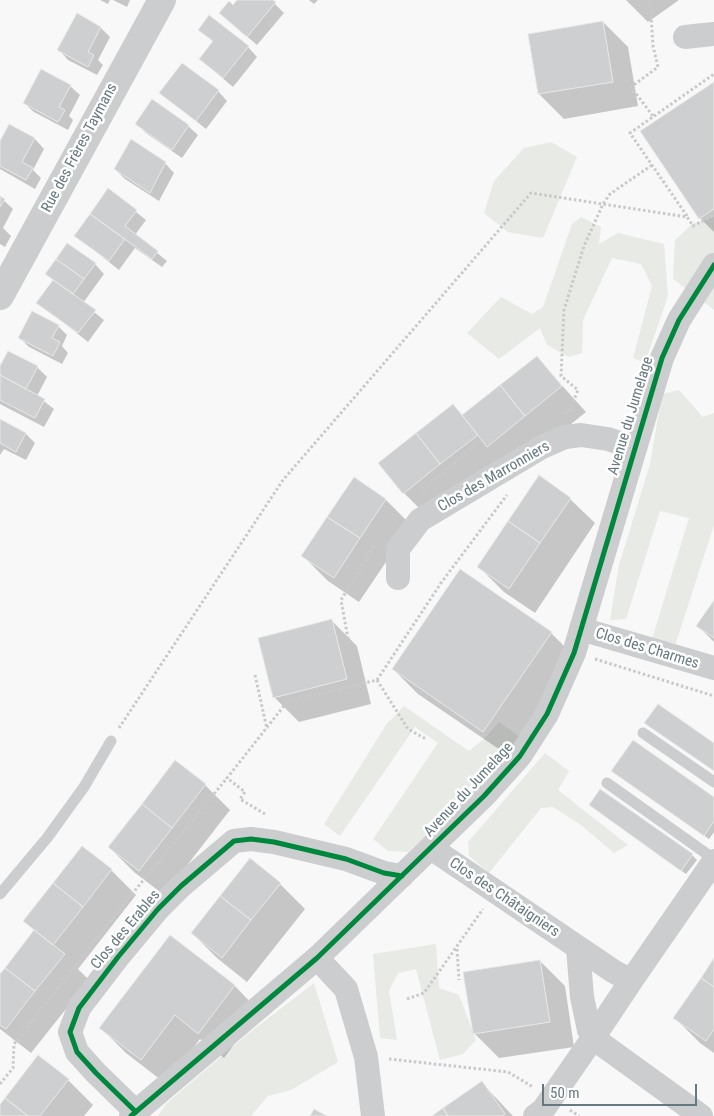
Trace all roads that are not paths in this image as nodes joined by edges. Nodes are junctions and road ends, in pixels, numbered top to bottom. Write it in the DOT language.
graph roads {
  1 [pos="162,0"];
  2 [pos="714,34"];
  3 [pos="686,36"];
  4 [pos="714,266"];
  5 [pos="0,296"];
  6 [pos="634,448"];
  7 [pos="398,578"];
  8 [pos="581,629"];
  9 [pos="714,668"];
  10 [pos="644,733"];
  11 [pos="111,741"];
  12 [pos="714,782"];
  13 [pos="607,783"];
  14 [pos="431,848"];
  15 [pos="714,860"];
  16 [pos="402,876"];
  17 [pos="0,894"];
  18 [pos="578,948"];
  19 [pos="317,958"];
  20 [pos="631,981"];
  21 [pos="593,1038"];
  22 [pos="134,1114"];
  23 [pos="373,1116"];
  24 [pos="535,1116"];
  25 [pos="701,1116"];
  1 -- 5 [label="street, Rue des Frères Taymans"];
  2 -- 3 [label="street"];
  4 -- 6 [label="street, Avenue du Jumelage"];
  6 -- 7 [label="street, Clos des Marronniers"];
  6 -- 8 [label="street, Avenue du Jumelage"];
  8 -- 9 [label="street, Clos des Charmes"];
  8 -- 14 [label="street, Avenue du Jumelage"];
  10 -- 12 [label="lane"];
  11 -- 17 [label="lane"];
  13 -- 15 [label="lane"];
  14 -- 16 [label="street, Avenue du Jumelage"];
  14 -- 18 [label="street, Clos des Châtaigniers"];
  15 -- 20 [label="street"];
  16 -- 19 [label="street, Avenue du Jumelage"];
  16 -- 22 [label="street, Clos des Erables"];
  18 -- 20 [label="street, Clos des Châtaigniers"];
  18 -- 21 [label="street"];
  19 -- 22 [label="street, Avenue du Jumelage"];
  19 -- 23 [label="street"];
  20 -- 21 [label="street"];
  21 -- 24 [label="street"];
  21 -- 25 [label="street"];
}
